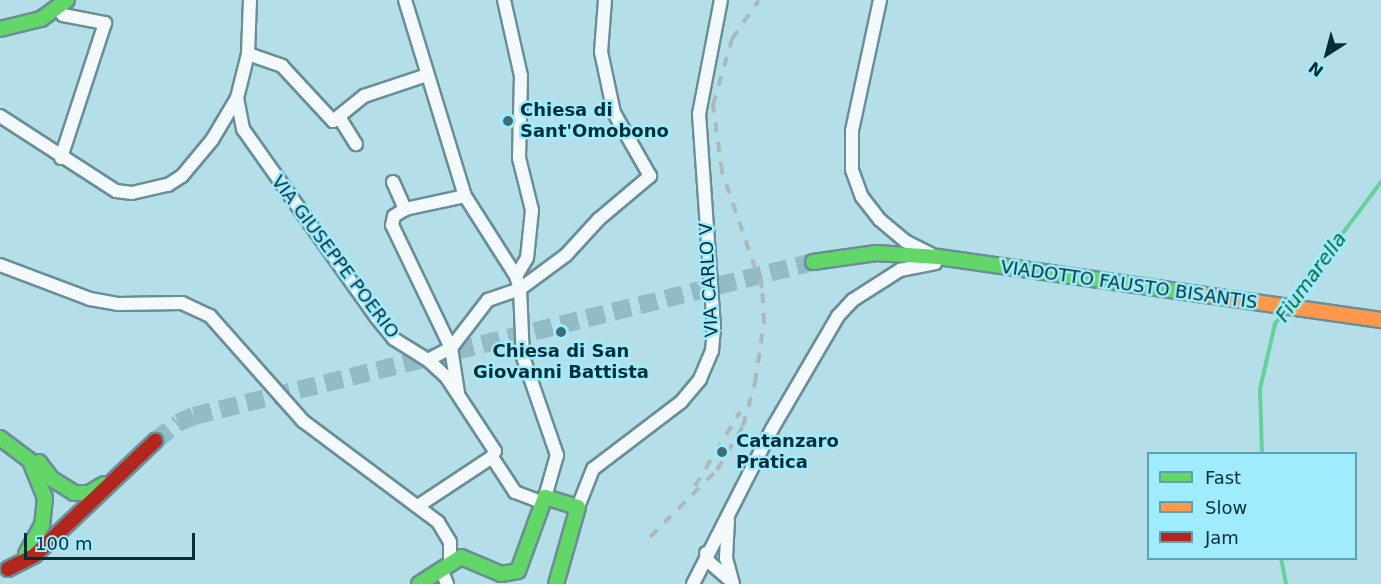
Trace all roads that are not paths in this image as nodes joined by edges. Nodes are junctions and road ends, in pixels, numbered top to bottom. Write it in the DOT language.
graph roads {
  1 [pos="250,0"];
  2 [pos="405,0"];
  3 [pos="504,0"];
  4 [pos="605,0"];
  5 [pos="721,0"];
  6 [pos="880,0"];
  7 [pos="63,5"];
  8 [pos="0,29"];
  9 [pos="248,54"];
  10 [pos="428,75"];
  11 [pos="237,98"];
  12 [pos="0,116"];
  13 [pos="339,117"];
  14 [pos="356,144"];
  15 [pos="61,159"];
  16 [pos="393,182"];
  17 [pos="465,196"];
  18 [pos="405,209"];
  19 [pos="938,257"];
  20 [pos="813,262"];
  21 [pos="974,263"];
  22 [pos="0,265"];
  23 [pos="516,276"];
  24 [pos="520,289"];
  25 [pos="1381,320"];
  26 [pos="452,348"];
  27 [pos="428,360"];
  28 [pos="459,397"];
  29 [pos="0,438"];
  30 [pos="155,441"];
  31 [pos="492,457"];
  32 [pos="119,475"];
  33 [pos="544,500"];
  34 [pos="418,506"];
  35 [pos="578,507"];
  36 [pos="730,510"];
  37 [pos="706,553"];
  38 [pos="726,558"];
  39 [pos="445,565"];
  40 [pos="4,571"];
  41 [pos="719,571"];
  42 [pos="693,583"];
  43 [pos="732,583"];
  44 [pos="419,584"];
  45 [pos="447,584"];
  46 [pos="556,584"];
  1 -- 9 [label="street"];
  2 -- 10 [label="street"];
  3 -- 23 [label="street"];
  4 -- 24 [label="street"];
  5 -- 35 [label="street, VIA CARLO V"];
  6 -- 19 [label="street"];
  7 -- 8 [label="main road"];
  7 -- 15 [label="street"];
  9 -- 11 [label="street"];
  9 -- 13 [label="street"];
  10 -- 13 [label="street"];
  10 -- 17 [label="street"];
  11 -- 15 [label="street"];
  11 -- 27 [label="street, VIA GIUSEPPE POERIO"];
  12 -- 15 [label="street"];
  13 -- 14 [label="street"];
  16 -- 18 [label="street"];
  17 -- 18 [label="street"];
  17 -- 23 [label="street"];
  18 -- 26 [label="street"];
  19 -- 20 [label="main road, VIADOTTO FAUSTO BISANTIS"];
  19 -- 21 [label="main road, VIADOTTO FAUSTO BISANTIS"];
  21 -- 25 [label="main road, VIADOTTO FAUSTO BISANTIS"];
  21 -- 36 [label="street"];
  22 -- 34 [label="street"];
  23 -- 24 [label="street"];
  24 -- 26 [label="street"];
  24 -- 33 [label="street"];
  26 -- 27 [label="street"];
  26 -- 28 [label="street"];
  27 -- 28 [label="street, VIA GIUSEPPE POERIO"];
  28 -- 31 [label="street, VIA GIUSEPPE POERIO"];
  29 -- 32 [label="main road"];
  29 -- 40 [label="main road"];
  30 -- 32 [label="main road"];
  31 -- 33 [label="street, VIA GIUSEPPE POERIO"];
  31 -- 34 [label="street"];
  32 -- 40 [label="main road"];
  33 -- 35 [label="main road"];
  33 -- 39 [label="main road"];
  34 -- 39 [label="street"];
  35 -- 46 [label="main road"];
  36 -- 37 [label="street"];
  36 -- 38 [label="street"];
  37 -- 38 [label="street"];
  37 -- 41 [label="street"];
  37 -- 42 [label="street"];
  38 -- 43 [label="street"];
  39 -- 44 [label="main road"];
  39 -- 45 [label="street"];
  41 -- 42 [label="street"];
  41 -- 43 [label="street"];
}
